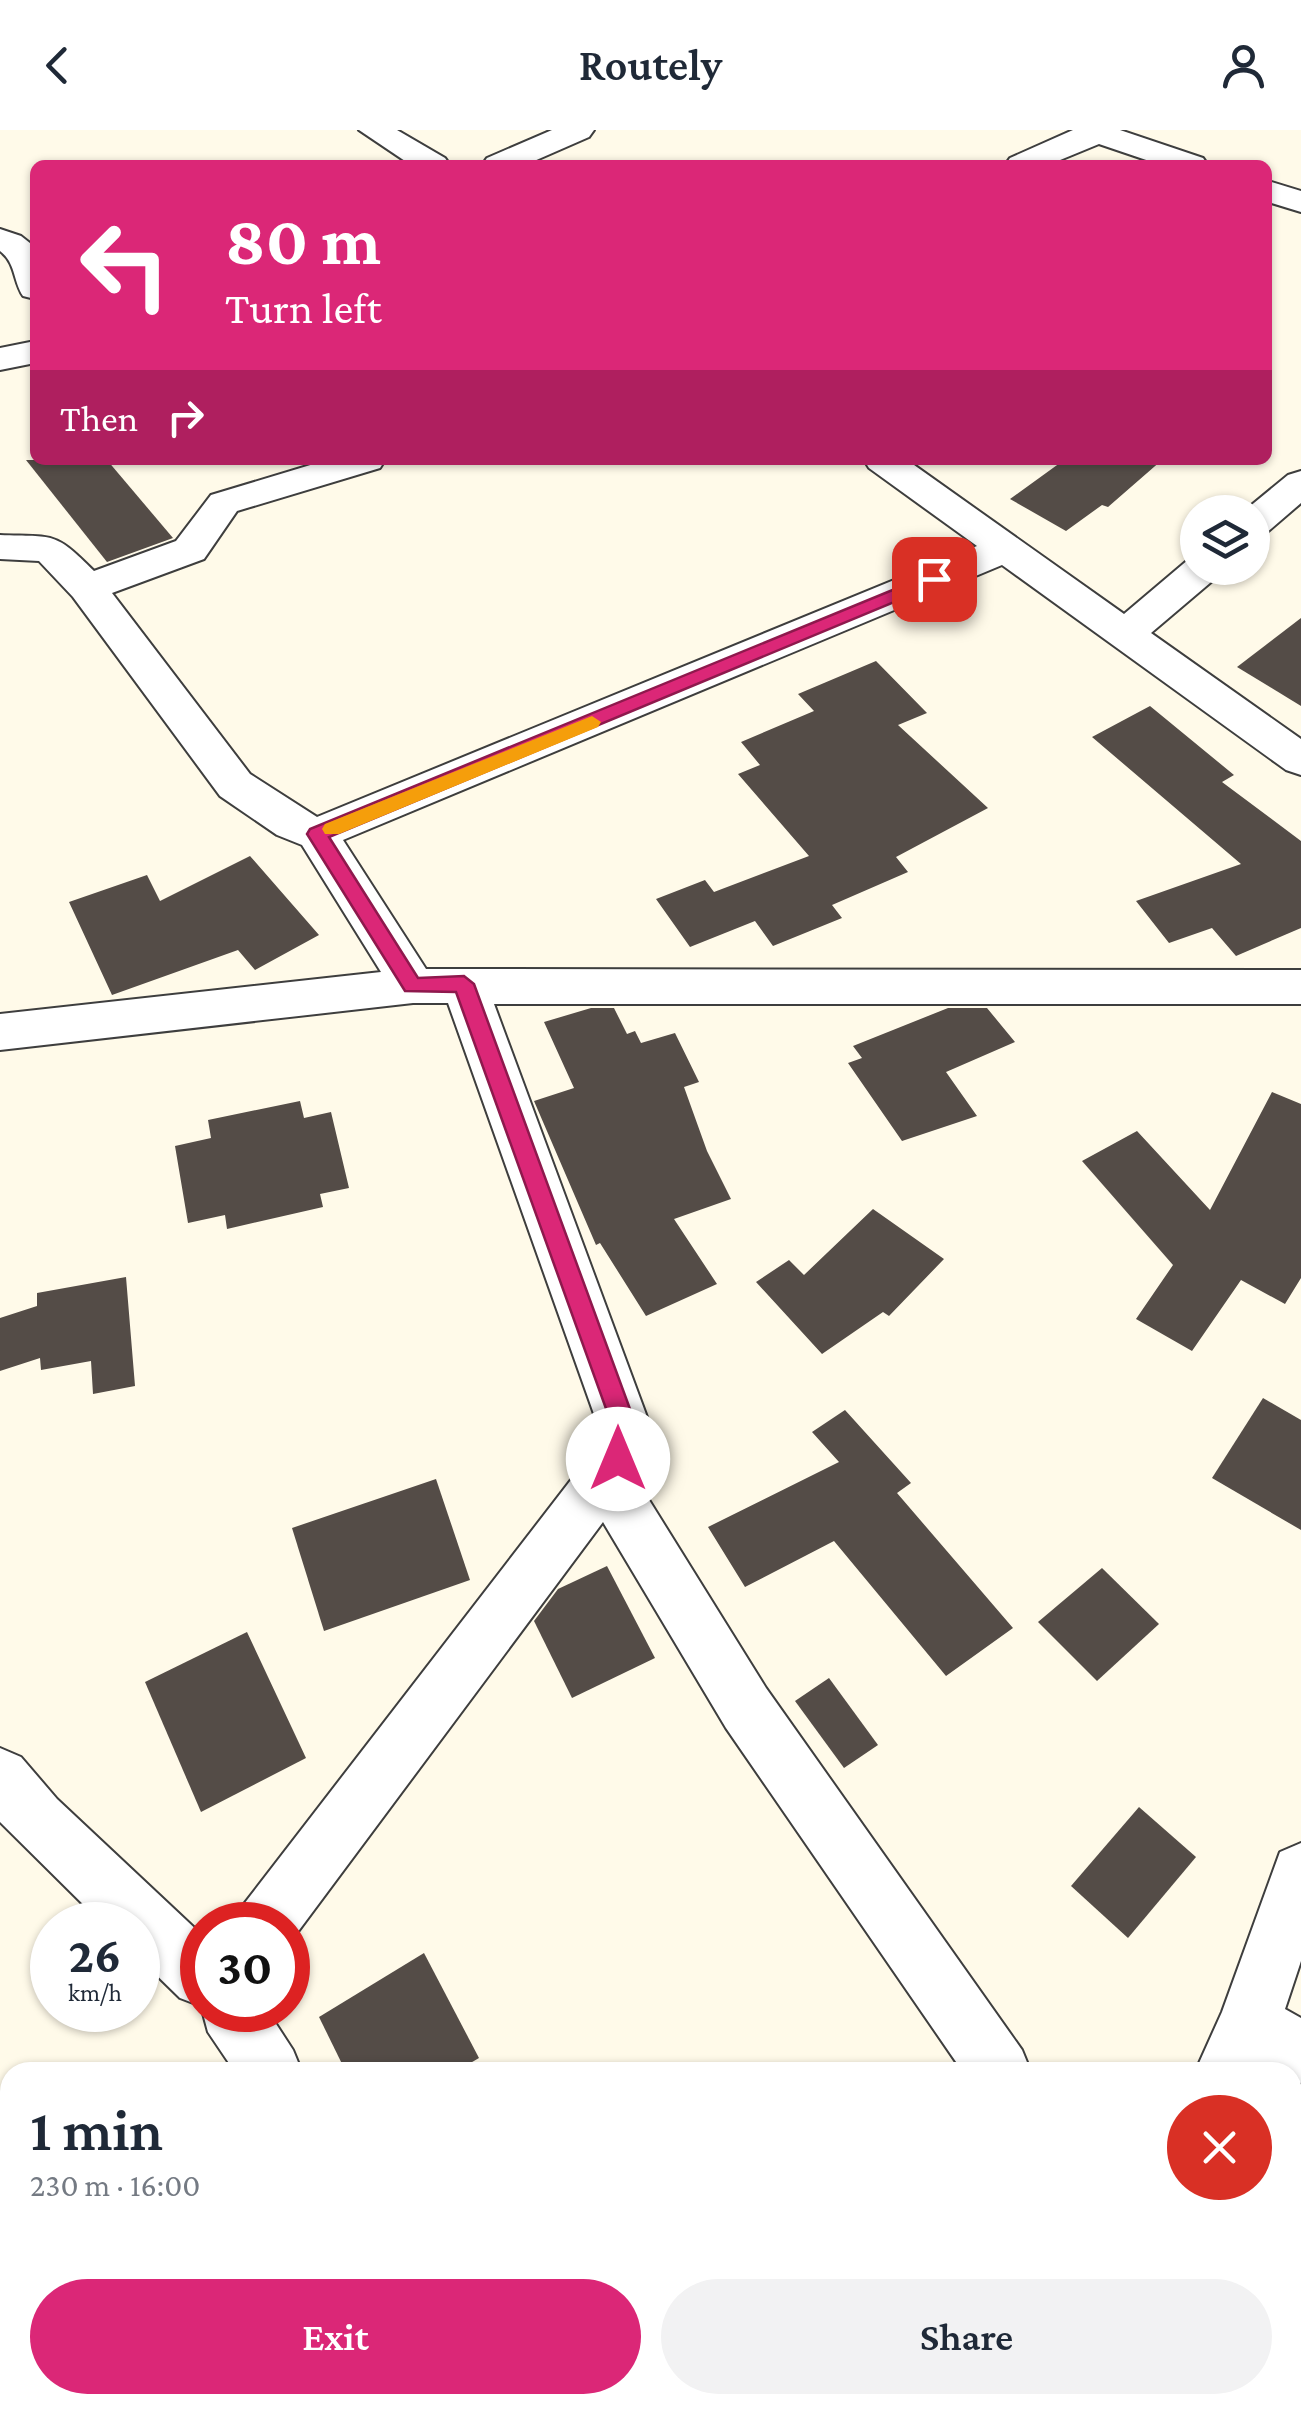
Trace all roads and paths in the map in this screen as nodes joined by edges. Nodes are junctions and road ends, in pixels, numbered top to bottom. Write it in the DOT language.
graph roads {
  1 [pos="375,130"];
  2 [pos="578,130"];
  3 [pos="1093,131"];
  4 [pos="426,160"];
  5 [pos="509,160"];
  6 [pos="1032,160"];
  7 [pos="1177,160"];
  8 [pos="1272,192"];
  9 [pos="1301,202"];
  10 [pos="0,239"];
  11 [pos="30,266"];
  12 [pos="30,353"];
  13 [pos="0,358"];
  14 [pos="350,465"];
  15 [pos="889,465"];
  16 [pos="1301,483"];
  17 [pos="1270,510"];
  18 [pos="0,547"];
  19 [pos="1004,549"];
  20 [pos="1183,585"];
  21 [pos="86,588"];
  22 [pos="1127,634"];
  23 [pos="1301,760"];
  24 [pos="317,834"];
  25 [pos="464,984"];
  26 [pos="412,986"];
  27 [pos="1301,988"];
  28 [pos="0,1032"];
  29 [pos="606,1476"];
  30 [pos="0,1777"];
  31 [pos="1301,1872"];
  32 [pos="282,1902"];
  33 [pos="180,1955"];
  34 [pos="245,2032"];
  35 [pos="1259,2049"];
  36 [pos="264,2062"];
  37 [pos="993,2062"];
  1 -- 4 [label="street"];
  2 -- 5 [label="street"];
  3 -- 6 [label="street"];
  3 -- 7 [label="street"];
  8 -- 9 [label="street"];
  10 -- 11 [label="street"];
  12 -- 13 [label="street"];
  14 -- 21 [label="street"];
  15 -- 19 [label="street"];
  16 -- 17 [label="street"];
  18 -- 21 [label="street"];
  19 -- 22 [label="street"];
  19 -- 24 [label="street"];
  20 -- 22 [label="street"];
  21 -- 24 [label="street"];
  22 -- 23 [label="street"];
  24 -- 26 [label="street"];
  25 -- 26 [label="street"];
  25 -- 27 [label="street"];
  25 -- 29 [label="street"];
  26 -- 28 [label="street"];
  29 -- 32 [label="street"];
  29 -- 37 [label="street"];
  30 -- 33 [label="street"];
  31 -- 35 [label="street"];
  34 -- 36 [label="street"];
}
